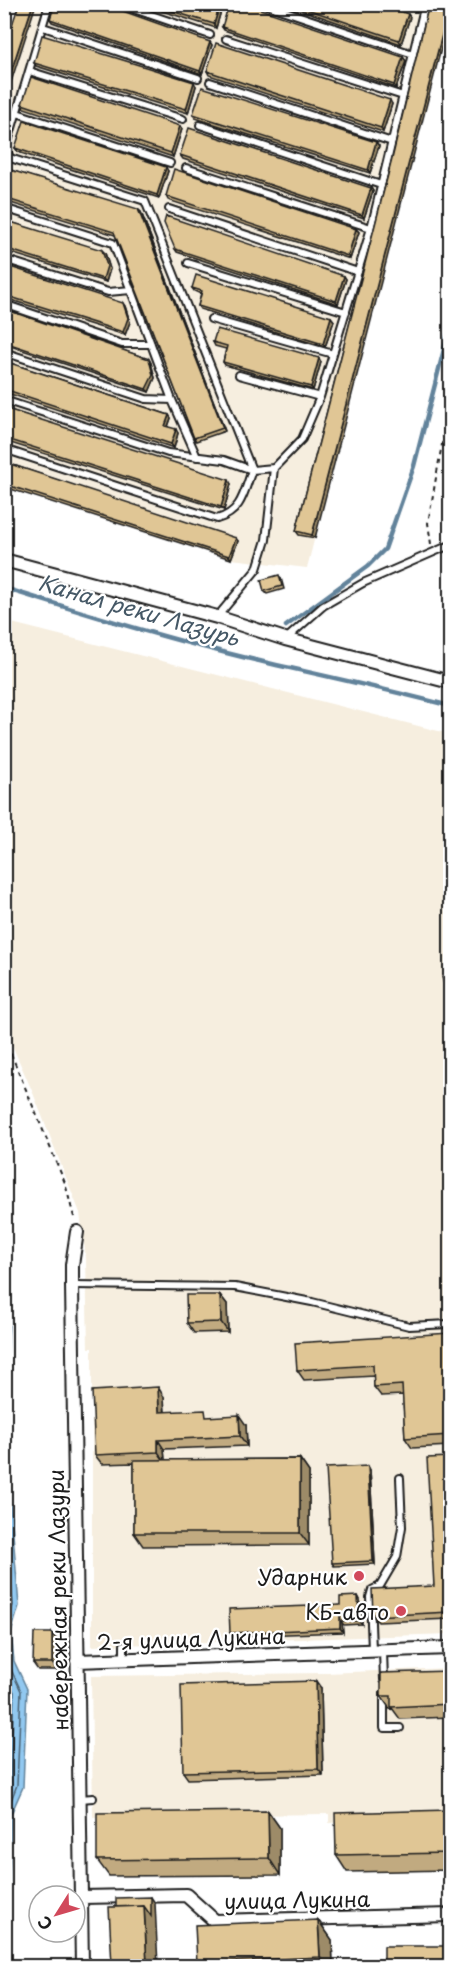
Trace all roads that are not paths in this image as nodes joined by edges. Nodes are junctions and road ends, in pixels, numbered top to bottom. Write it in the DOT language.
graph roads {
  1 [pos="49,4"];
  2 [pos="119,4"];
  3 [pos="264,4"];
  4 [pos="417,4"];
  5 [pos="425,6"];
  6 [pos="43,27"];
  7 [pos="210,35"];
  8 [pos="226,39"];
  9 [pos="413,54"];
  10 [pos="29,70"];
  11 [pos="198,78"];
  12 [pos="210,82"];
  13 [pos="403,96"];
  14 [pos="17,112"];
  15 [pos="183,119"];
  16 [pos="200,125"];
  17 [pos="392,142"];
  18 [pos="170,163"];
  19 [pos="186,168"];
  20 [pos="381,185"];
  21 [pos="4,208"];
  22 [pos="169,209"];
  23 [pos="371,228"];
  24 [pos="4,259"];
  25 [pos="188,263"];
  26 [pos="358,272"];
  27 [pos="131,290"];
  28 [pos="4,304"];
  29 [pos="346,312"];
  30 [pos="211,319"];
  31 [pos="151,344"];
  32 [pos="4,352"];
  33 [pos="333,354"];
  34 [pos="239,375"];
  35 [pos="320,397"];
  36 [pos="4,400"];
  37 [pos="172,400"];
  38 [pos="4,449"];
  39 [pos="197,457"];
  40 [pos="273,468"];
  41 [pos="252,470"];
  42 [pos="450,545"];
  43 [pos="4,560"];
  44 [pos="217,617"];
  45 [pos="285,639"];
  46 [pos="450,682"];
  47 [pos="77,1232"];
  48 [pos="72,1285"];
  49 [pos="449,1324"];
  50 [pos="400,1478"];
  51 [pos="124,1645"];
  52 [pos="450,1648"];
  53 [pos="378,1650"];
  54 [pos="124,1660"];
  55 [pos="77,1661"];
  56 [pos="399,1728"];
  57 [pos="83,1884"];
  58 [pos="87,1897"];
  59 [pos="450,1915"];
  60 [pos="82,1944"];
  61 [pos="82,1966"];
  1 -- 6 [label="lane"];
  2 -- 7 [label="lane"];
  3 -- 9 [label="lane"];
  4 -- 5 [label="lane"];
  5 -- 9 [label="lane"];
  6 -- 10 [label="lane"];
  6 -- 11 [label="lane"];
  8 -- 13 [label="lane"];
  9 -- 13 [label="lane"];
  10 -- 14 [label="lane"];
  10 -- 15 [label="lane"];
  12 -- 17 [label="lane"];
  13 -- 17 [label="lane"];
  14 -- 18 [label="lane"];
  14 -- 41 [label="lane"];
  16 -- 20 [label="lane"];
  17 -- 20 [label="lane"];
  19 -- 23 [label="lane"];
  20 -- 23 [label="lane"];
  21 -- 27 [label="lane"];
  22 -- 26 [label="lane"];
  23 -- 26 [label="lane"];
  24 -- 27 [label="lane"];
  25 -- 29 [label="lane"];
  26 -- 29 [label="lane"];
  27 -- 31 [label="lane"];
  28 -- 31 [label="lane"];
  29 -- 33 [label="lane"];
  30 -- 33 [label="lane"];
  31 -- 37 [label="lane"];
  32 -- 37 [label="lane"];
  33 -- 35 [label="lane"];
  34 -- 35 [label="lane"];
  35 -- 40 [label="lane"];
  36 -- 39 [label="lane"];
  37 -- 39 [label="lane"];
  38 -- 41 [label="lane"];
  39 -- 41 [label="lane"];
  40 -- 41 [label="lane"];
  40 -- 44 [label="lane"];
  42 -- 45 [label="lane"];
  43 -- 44 [label="street"];
  44 -- 45 [label="street"];
  45 -- 46 [label="street"];
  47 -- 48 [label="street, набережная реки Лазури"];
  48 -- 49 [label="lane"];
  48 -- 55 [label="street, набережная реки Лазури"];
  50 -- 53 [label="lane"];
  51 -- 54 [label="lane"];
  52 -- 53 [label="street, 2-я улица Лукина"];
  53 -- 54 [label="street, 2-я улица Лукина"];
  53 -- 56 [label="lane"];
  54 -- 55 [label="street, 2-я улица Лукина"];
  55 -- 57 [label="street, набережная реки Лазури"];
  58 -- 59 [label="street, улица Лукина"];
  60 -- 61 [label="street, набережная реки Лазури"];
}
